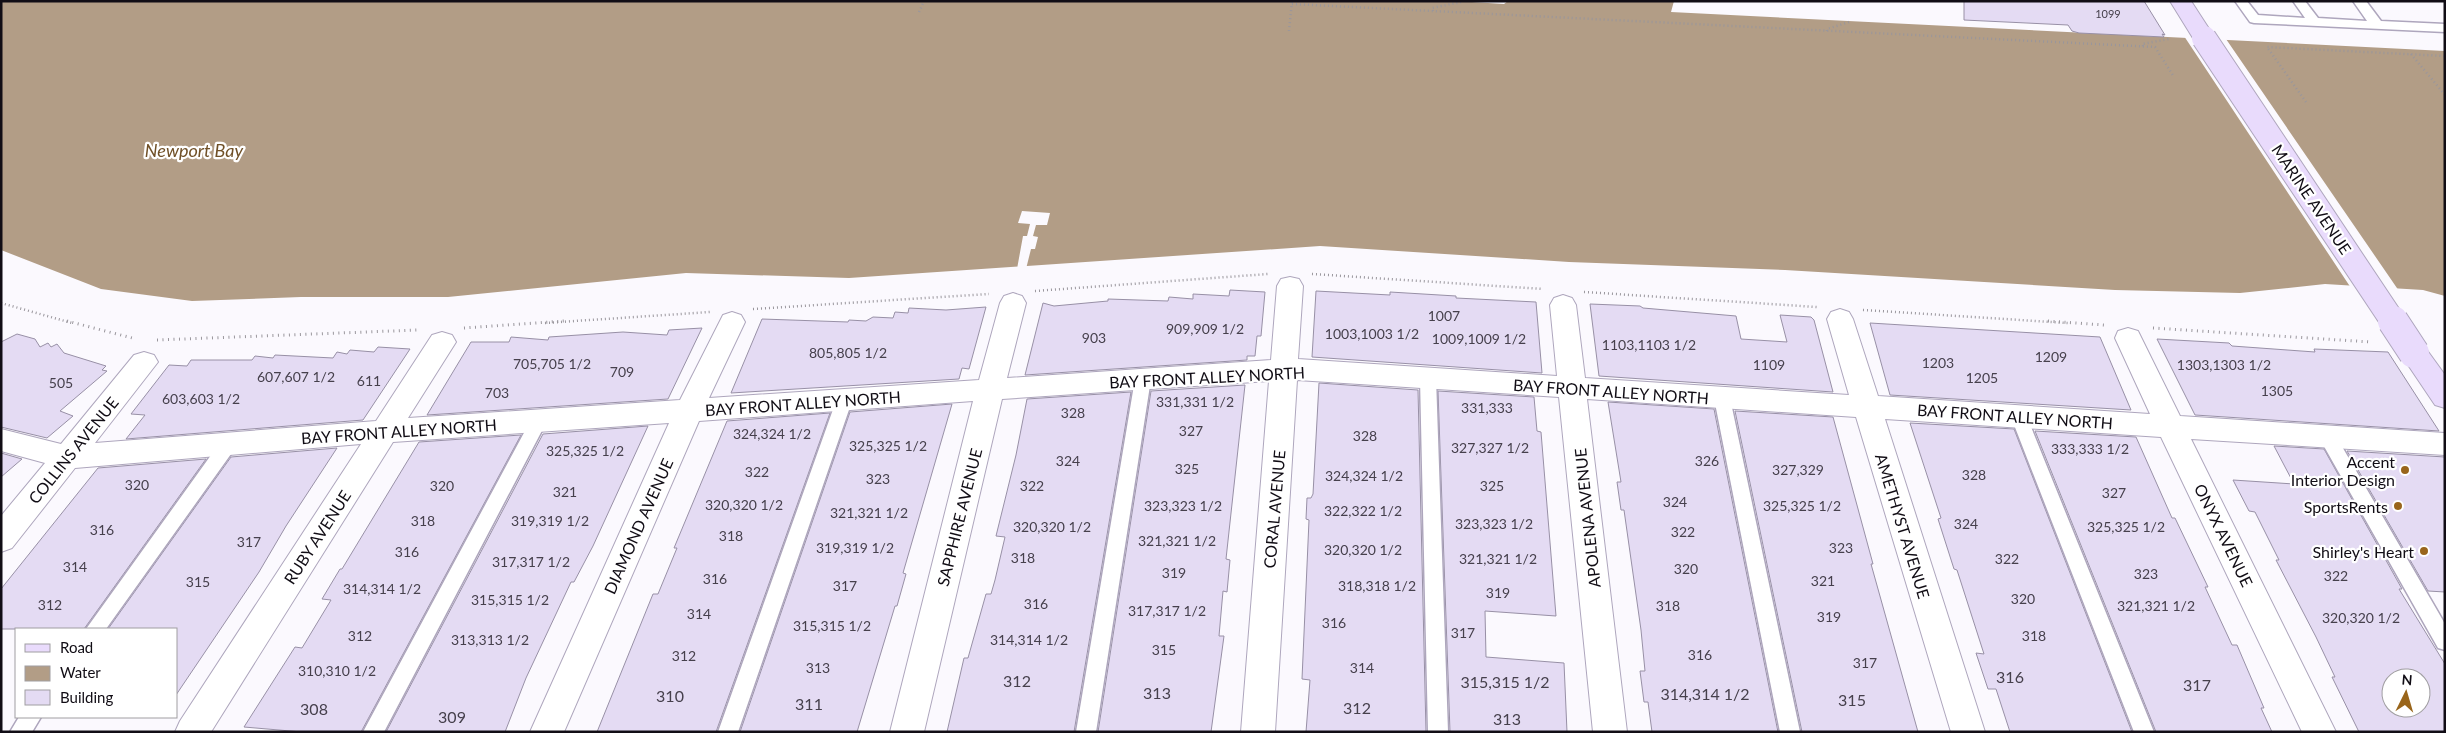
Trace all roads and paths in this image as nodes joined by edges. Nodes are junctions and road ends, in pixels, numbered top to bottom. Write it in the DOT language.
graph roads {
  1 [pos="924,1"];
  2 [pos="2180,1"];
  3 [pos="2241,1"];
  4 [pos="2299,1"];
  5 [pos="2359,1"];
  6 [pos="1461,2"];
  7 [pos="1292,3"];
  8 [pos="1432,11"];
  9 [pos="919,12"];
  10 [pos="1849,22"];
  11 [pos="2314,22"];
  12 [pos="2377,25"];
  13 [pos="2445,28"];
  14 [pos="1289,31"];
  15 [pos="1827,31"];
  16 [pos="2169,39"];
  17 [pos="2143,46"];
  18 [pos="2410,54"];
  19 [pos="2445,56"];
  20 [pos="2174,77"];
  21 [pos="2445,95"];
  22 [pos="2306,102"];
  23 [pos="1290,286"];
  24 [pos="1,303"];
  25 [pos="1013,303"];
  26 [pos="1562,305"];
  27 [pos="1840,319"];
  28 [pos="732,322"];
  29 [pos="2128,338"];
  30 [pos="442,342"];
  31 [pos="143,351"];
  32 [pos="1286,370"];
  33 [pos="1428,378"];
  34 [pos="1143,379"];
  35 [pos="1573,388"];
  36 [pos="990,390"];
  37 [pos="2445,397"];
  38 [pos="1722,398"];
  39 [pos="844,401"];
  40 [pos="1866,407"];
  41 [pos="689,410"];
  42 [pos="2019,417"];
  43 [pos="539,421"];
  44 [pos="2172,426"];
  45 [pos="384,433"];
  46 [pos="2327,436"];
  47 [pos="1,440"];
  48 [pos="230,442"];
  49 [pos="2445,444"];
  50 [pos="67,457"];
  51 [pos="1,539"];
  52 [pos="95,628"];
  53 [pos="2445,642"];
  54 [pos="30,718"];
  55 [pos="20,732"];
  56 [pos="192,732"];
  57 [pos="373,732"];
  58 [pos="548,732"];
  59 [pos="728,732"];
  60 [pos="907,732"];
  61 [pos="1086,732"];
  62 [pos="1258,732"];
  63 [pos="1438,732"];
  64 [pos="1610,732"];
  65 [pos="1790,732"];
  66 [pos="1968,732"];
  67 [pos="2144,732"];
  68 [pos="2319,732"];
  1 -- 9 [label="path"];
  2 -- 37 [label="street, MARINE AVENUE, bridge"];
  3 -- 11 [label="lane"];
  4 -- 11 [label="lane"];
  5 -- 12 [label="lane"];
  6 -- 8 [label="path"];
  7 -- 8 [label="path"];
  7 -- 14 [label="path"];
  8 -- 15 [label="path"];
  10 -- 15 [label="path"];
  11 -- 12 [label="lane"];
  12 -- 13 [label="lane"];
  15 -- 17 [label="path"];
  16 -- 17 [label="path"];
  17 -- 20 [label="path"];
  18 -- 19 [label="path"];
  18 -- 21 [label="path"];
  18 -- 22 [label="path"];
  23 -- 32 [label="street, CORAL AVENUE"];
  24 -- 31 [label="path"];
  25 -- 36 [label="street, SAPPHIRE AVENUE"];
  26 -- 35 [label="street, APOLENA AVENUE"];
  27 -- 40 [label="street, AMETHYST AVENUE"];
  28 -- 41 [label="street, DIAMOND AVENUE"];
  29 -- 44 [label="street, ONYX AVENUE"];
  30 -- 45 [label="street, RUBY AVENUE"];
  31 -- 50 [label="street, COLLINS AVENUE"];
  32 -- 33 [label="street, BAY FRONT ALLEY NORTH"];
  32 -- 34 [label="street, BAY FRONT ALLEY NORTH"];
  32 -- 62 [label="street, CORAL AVENUE"];
  33 -- 35 [label="street, BAY FRONT ALLEY NORTH"];
  33 -- 63 [label="lane"];
  34 -- 36 [label="street, BAY FRONT ALLEY NORTH"];
  34 -- 61 [label="lane"];
  35 -- 38 [label="street, BAY FRONT ALLEY NORTH"];
  35 -- 64 [label="street, APOLENA AVENUE"];
  36 -- 39 [label="street, BAY FRONT ALLEY NORTH"];
  36 -- 60 [label="street, SAPPHIRE AVENUE"];
  38 -- 40 [label="street, BAY FRONT ALLEY NORTH"];
  38 -- 65 [label="lane"];
  39 -- 41 [label="street, BAY FRONT ALLEY NORTH"];
  39 -- 59 [label="lane"];
  40 -- 42 [label="street, BAY FRONT ALLEY NORTH"];
  40 -- 66 [label="street, AMETHYST AVENUE"];
  41 -- 43 [label="street, BAY FRONT ALLEY NORTH"];
  41 -- 58 [label="street, DIAMOND AVENUE"];
  42 -- 44 [label="street, BAY FRONT ALLEY NORTH"];
  42 -- 67 [label="lane"];
  43 -- 45 [label="street, BAY FRONT ALLEY NORTH"];
  43 -- 57 [label="lane"];
  44 -- 46 [label="street, BAY FRONT ALLEY NORTH"];
  44 -- 68 [label="street, ONYX AVENUE"];
  45 -- 48 [label="street, BAY FRONT ALLEY NORTH"];
  45 -- 56 [label="street, RUBY AVENUE"];
  46 -- 49 [label="street, BAY FRONT ALLEY NORTH"];
  46 -- 53 [label="lane"];
  47 -- 50 [label="street, BAY FRONT ALLEY NORTH"];
  48 -- 50 [label="street, BAY FRONT ALLEY NORTH"];
  48 -- 52 [label="lane"];
  50 -- 51 [label="street, COLLINS AVENUE"];
  54 -- 55 [label="lane"];
}
